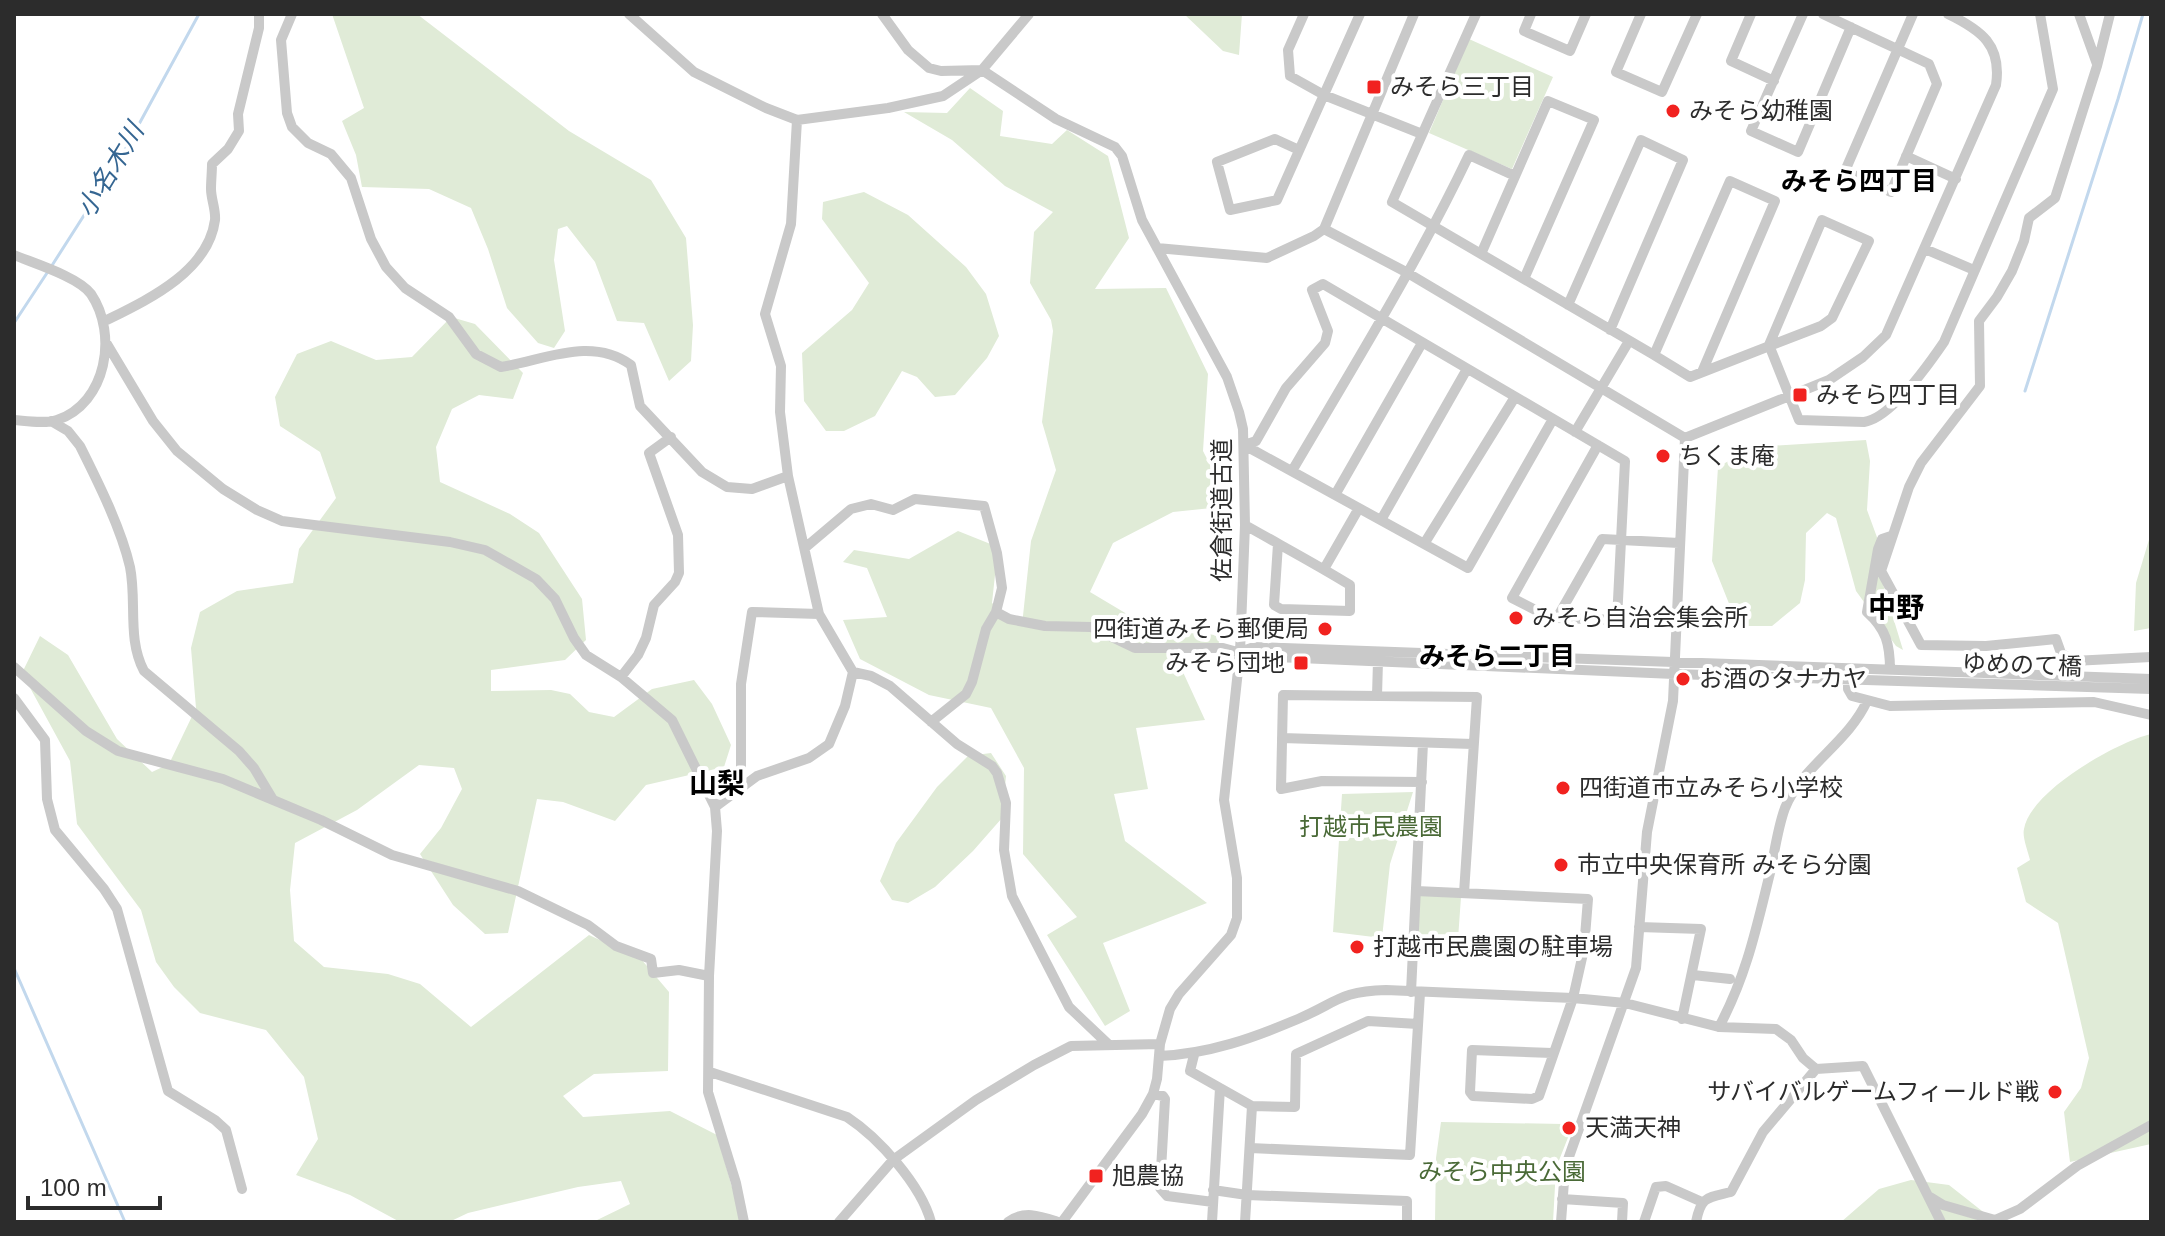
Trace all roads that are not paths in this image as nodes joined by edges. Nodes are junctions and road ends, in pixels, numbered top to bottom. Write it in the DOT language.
graph roads {
  1 [pos="259,14"];
  2 [pos="292,14"];
  3 [pos="629,14"];
  4 [pos="882,14"];
  5 [pos="1029,14"];
  6 [pos="1304,14"];
  7 [pos="1360,14"];
  8 [pos="1414,14"];
  9 [pos="1476,14"];
  10 [pos="1531,14"];
  11 [pos="1586,14"];
  12 [pos="1641,14"];
  13 [pos="1697,14"];
  14 [pos="1751,14"];
  15 [pos="1803,14"];
  16 [pos="1823,14"];
  17 [pos="1913,14"];
  18 [pos="1948,14"];
  19 [pos="2040,14"];
  20 [pos="2079,14"];
  21 [pos="2110,14"];
  22 [pos="1851,27"];
  23 [pos="1898,49"];
  24 [pos="2097,66"];
  25 [pos="982,70"];
  26 [pos="1774,81"];
  27 [pos="1324,95"];
  28 [pos="1371,113"];
  29 [pos="797,120"];
  30 [pos="1422,134"];
  31 [pos="1299,150"];
  32 [pos="1906,156"];
  33 [pos="1515,176"];
  34 [pos="1956,179"];
  35 [pos="1434,227"];
  36 [pos="1324,229"];
  37 [pos="1157,248"];
  38 [pos="1925,249"];
  39 [pos="1481,254"];
  40 [pos="14,255"];
  41 [pos="1974,270"];
  42 [pos="1406,272"];
  43 [pos="1524,279"];
  44 [pos="1568,305"];
  45 [pos="1381,318"];
  46 [pos="103,322"];
  47 [pos="1610,330"];
  48 [pos="1629,341"];
  49 [pos="1422,343"];
  50 [pos="107,344"];
  51 [pos="1769,345"];
  52 [pos="1654,355"];
  53 [pos="1467,369"];
  54 [pos="1702,372"];
  55 [pos="1600,387"];
  56 [pos="1789,396"];
  57 [pos="1515,397"];
  58 [pos="1553,419"];
  59 [pos="14,420"];
  60 [pos="51,421"];
  61 [pos="1575,432"];
  62 [pos="671,437"];
  63 [pos="1685,438"];
  64 [pos="1244,445"];
  65 [pos="1598,445"];
  66 [pos="1292,471"];
  67 [pos="788,476"];
  68 [pos="1335,495"];
  69 [pos="1359,508"];
  70 [pos="1381,520"];
  71 [pos="1245,525"];
  72 [pos="1891,536"];
  73 [pos="1621,540"];
  74 [pos="1679,543"];
  75 [pos="1278,544"];
  76 [pos="1424,544"];
  77 [pos="806,547"];
  78 [pos="1324,569"];
  79 [pos="996,612"];
  80 [pos="819,614"];
  81 [pos="1557,618"];
  82 [pos="1240,652"];
  83 [pos="2151,657"];
  84 [pos="1378,661"];
  85 [pos="1675,661"];
  86 [pos="2073,661"];
  87 [pos="14,667"];
  88 [pos="1890,670"];
  89 [pos="853,672"];
  90 [pos="1674,674"];
  91 [pos="1899,675"];
  92 [pos="621,677"];
  93 [pos="1848,679"];
  94 [pos="2148,684"];
  95 [pos="1377,696"];
  96 [pos="14,698"];
  97 [pos="1867,701"];
  98 [pos="2073,703"];
  99 [pos="2151,715"];
  100 [pos="931,722"];
  101 [pos="1282,738"];
  102 [pos="1423,743"];
  103 [pos="1473,744"];
  104 [pos="1422,782"];
  105 [pos="741,786"];
  106 [pos="273,799"];
  107 [pos="715,807"];
  108 [pos="1416,891"];
  109 [pos="1464,893"];
  110 [pos="1639,927"];
  111 [pos="1414,940"];
  112 [pos="1584,949"];
  113 [pos="1693,975"];
  114 [pos="709,976"];
  115 [pos="1381,977"];
  116 [pos="1730,979"];
  117 [pos="1381,990"];
  118 [pos="1415,992"];
  119 [pos="1573,998"];
  120 [pos="1625,1003"];
  121 [pos="1682,1019"];
  122 [pos="1418,1024"];
  123 [pos="1719,1027"];
  124 [pos="1108,1044"];
  125 [pos="1160,1044"];
  126 [pos="1552,1053"];
  127 [pos="1194,1055"];
  128 [pos="1159,1056"];
  129 [pos="1816,1069"];
  130 [pos="710,1072"];
  131 [pos="1220,1088"];
  132 [pos="1153,1094"];
  133 [pos="1252,1106"];
  134 [pos="2151,1125"];
  135 [pos="1250,1148"];
  136 [pos="893,1160"];
  137 [pos="242,1189"];
  138 [pos="1247,1195"];
  139 [pos="1213,1196"];
  140 [pos="1930,1197"];
  141 [pos="1562,1199"];
  142 [pos="1702,1202"];
  143 [pos="744,1222"];
  144 [pos="839,1222"];
  145 [pos="931,1222"];
  146 [pos="1008,1222"];
  147 [pos="1060,1222"];
  148 [pos="1212,1222"];
  149 [pos="1245,1222"];
  150 [pos="1407,1222"];
  151 [pos="1561,1222"];
  152 [pos="1622,1222"];
  153 [pos="1644,1222"];
  154 [pos="1696,1222"];
  155 [pos="1941,1222"];
  1 -- 46 [label="street"];
  2 -- 62 [label="street"];
  3 -- 29 [label="street"];
  4 -- 25 [label="street"];
  5 -- 25 [label="street"];
  6 -- 27 [label="street"];
  7 -- 27 [label="street"];
  8 -- 28 [label="street"];
  9 -- 30 [label="street"];
  10 -- 11 [label="street"];
  12 -- 13 [label="street"];
  14 -- 26 [label="street"];
  15 -- 26 [label="street"];
  16 -- 22 [label="street"];
  17 -- 23 [label="street"];
  18 -- 34 [label="street"];
  19 -- 41 [label="street"];
  20 -- 24 [label="street"];
  21 -- 24 [label="street"];
  22 -- 23 [label="street"];
  22 -- 26 [label="street"];
  23 -- 32 [label="street"];
  23 -- 32 [label="street"];
  24 -- 72 [label="street"];
  25 -- 29 [label="street"];
  25 -- 37 [label="street, 佐倉街道古道"];
  27 -- 28 [label="street"];
  27 -- 31 [label="street"];
  28 -- 30 [label="street"];
  28 -- 36 [label="street"];
  29 -- 67 [label="street"];
  30 -- 35 [label="street"];
  31 -- 31 [label="street"];
  32 -- 34 [label="street"];
  33 -- 35 [label="street"];
  33 -- 39 [label="street"];
  33 -- 43 [label="street"];
  34 -- 38 [label="street"];
  35 -- 39 [label="street"];
  35 -- 42 [label="street"];
  36 -- 37 [label="street"];
  36 -- 42 [label="street"];
  37 -- 64 [label="street, 佐倉街道古道"];
  38 -- 41 [label="street"];
  38 -- 56 [label="street"];
  39 -- 43 [label="street"];
  40 -- 46 [label="street"];
  41 -- 56 [label="street"];
  42 -- 45 [label="street"];
  42 -- 55 [label="street"];
  43 -- 44 [label="street"];
  44 -- 47 [label="street"];
  44 -- 47 [label="street"];
  45 -- 49 [label="street"];
  45 -- 64 [label="street"];
  45 -- 66 [label="street"];
  46 -- 50 [label="street"];
  47 -- 48 [label="street"];
  48 -- 52 [label="street"];
  48 -- 55 [label="street"];
  49 -- 53 [label="street"];
  49 -- 68 [label="street"];
  50 -- 60 [label="street"];
  50 -- 92 [label="street"];
  51 -- 51 [label="street"];
  51 -- 54 [label="street"];
  51 -- 56 [label="street"];
  52 -- 54 [label="street"];
  52 -- 54 [label="street"];
  53 -- 57 [label="street"];
  53 -- 70 [label="street"];
  55 -- 61 [label="street"];
  55 -- 63 [label="street"];
  56 -- 63 [label="street"];
  57 -- 58 [label="street"];
  57 -- 76 [label="street"];
  58 -- 61 [label="street"];
  58 -- 76 [label="street"];
  59 -- 60 [label="street"];
  60 -- 106 [label="street"];
  61 -- 65 [label="street"];
  62 -- 67 [label="street"];
  62 -- 92 [label="street"];
  63 -- 74 [label="street"];
  64 -- 66 [label="street"];
  64 -- 71 [label="street, 佐倉街道古道"];
  65 -- 73 [label="street"];
  65 -- 81 [label="street"];
  66 -- 68 [label="street"];
  67 -- 77 [label="street"];
  68 -- 69 [label="street"];
  69 -- 70 [label="street"];
  69 -- 78 [label="street"];
  70 -- 76 [label="street"];
  71 -- 75 [label="street"];
  71 -- 82 [label="street, 佐倉街道古道"];
  72 -- 86 [label="street"];
  72 -- 88 [label="street"];
  73 -- 74 [label="street"];
  73 -- 81 [label="street"];
  73 -- 81 [label="street"];
  74 -- 85 [label="street"];
  75 -- 78 [label="street"];
  75 -- 78 [label="street"];
  77 -- 79 [label="street"];
  77 -- 80 [label="street"];
  79 -- 82 [label="street"];
  79 -- 100 [label="street"];
  80 -- 89 [label="street"];
  80 -- 105 [label="street"];
  82 -- 84 [label="street"];
  82 -- 85 [label="street"];
  82 -- 125 [label="street, 佐倉街道古道"];
  83 -- 86 [label="street"];
  84 -- 90 [label="street"];
  84 -- 95 [label="street"];
  85 -- 88 [label="street"];
  85 -- 90 [label="street"];
  86 -- 98 [label="street"];
  87 -- 106 [label="street"];
  88 -- 91 [label="street"];
  89 -- 100 [label="street"];
  89 -- 105 [label="street"];
  90 -- 93 [label="street"];
  90 -- 110 [label="street"];
  91 -- 93 [label="street"];
  91 -- 94 [label="street, ゆめのて橋"];
  92 -- 107 [label="street"];
  93 -- 97 [label="street"];
  95 -- 101 [label="street"];
  95 -- 103 [label="street"];
  96 -- 137 [label="street"];
  97 -- 98 [label="street"];
  97 -- 123 [label="street"];
  98 -- 99 [label="street"];
  100 -- 124 [label="street"];
  101 -- 102 [label="street"];
  101 -- 104 [label="street"];
  102 -- 103 [label="street"];
  102 -- 104 [label="street"];
  103 -- 109 [label="street"];
  104 -- 108 [label="street"];
  105 -- 107 [label="street"];
  106 -- 114 [label="street"];
  107 -- 114 [label="street"];
  108 -- 109 [label="street"];
  108 -- 111 [label="street"];
  109 -- 112 [label="street"];
  110 -- 113 [label="street"];
  110 -- 120 [label="street"];
  111 -- 112 [label="street"];
  111 -- 118 [label="street"];
  112 -- 119 [label="street"];
  113 -- 116 [label="street"];
  113 -- 121 [label="street"];
  114 -- 130 [label="street"];
  115 -- 117 [label="street"];
  117 -- 118 [label="street"];
  117 -- 127 [label="street"];
  118 -- 119 [label="street"];
  118 -- 122 [label="street"];
  119 -- 120 [label="street"];
  119 -- 126 [label="street"];
  120 -- 121 [label="street"];
  120 -- 141 [label="street"];
  121 -- 123 [label="street"];
  122 -- 133 [label="street"];
  122 -- 135 [label="street"];
  123 -- 129 [label="street"];
  124 -- 125 [label="street"];
  124 -- 136 [label="street"];
  125 -- 128 [label="street, 佐倉街道古道"];
  126 -- 126 [label="street"];
  127 -- 128 [label="street"];
  127 -- 131 [label="street"];
  128 -- 132 [label="street, 佐倉街道古道"];
  129 -- 140 [label="street"];
  129 -- 142 [label="street"];
  130 -- 136 [label="street"];
  130 -- 143 [label="street"];
  131 -- 133 [label="street"];
  131 -- 139 [label="street"];
  132 -- 139 [label="street"];
  132 -- 147 [label="street, 佐倉街道古道"];
  133 -- 135 [label="street"];
  134 -- 140 [label="street"];
  135 -- 138 [label="street"];
  136 -- 144 [label="street"];
  136 -- 145 [label="street"];
  138 -- 139 [label="street"];
  138 -- 149 [label="street"];
  138 -- 150 [label="street"];
  139 -- 148 [label="street"];
  140 -- 155 [label="street"];
  141 -- 151 [label="street"];
  141 -- 152 [label="street"];
  142 -- 153 [label="street"];
  142 -- 154 [label="street"];
  146 -- 147 [label="street"];
}
